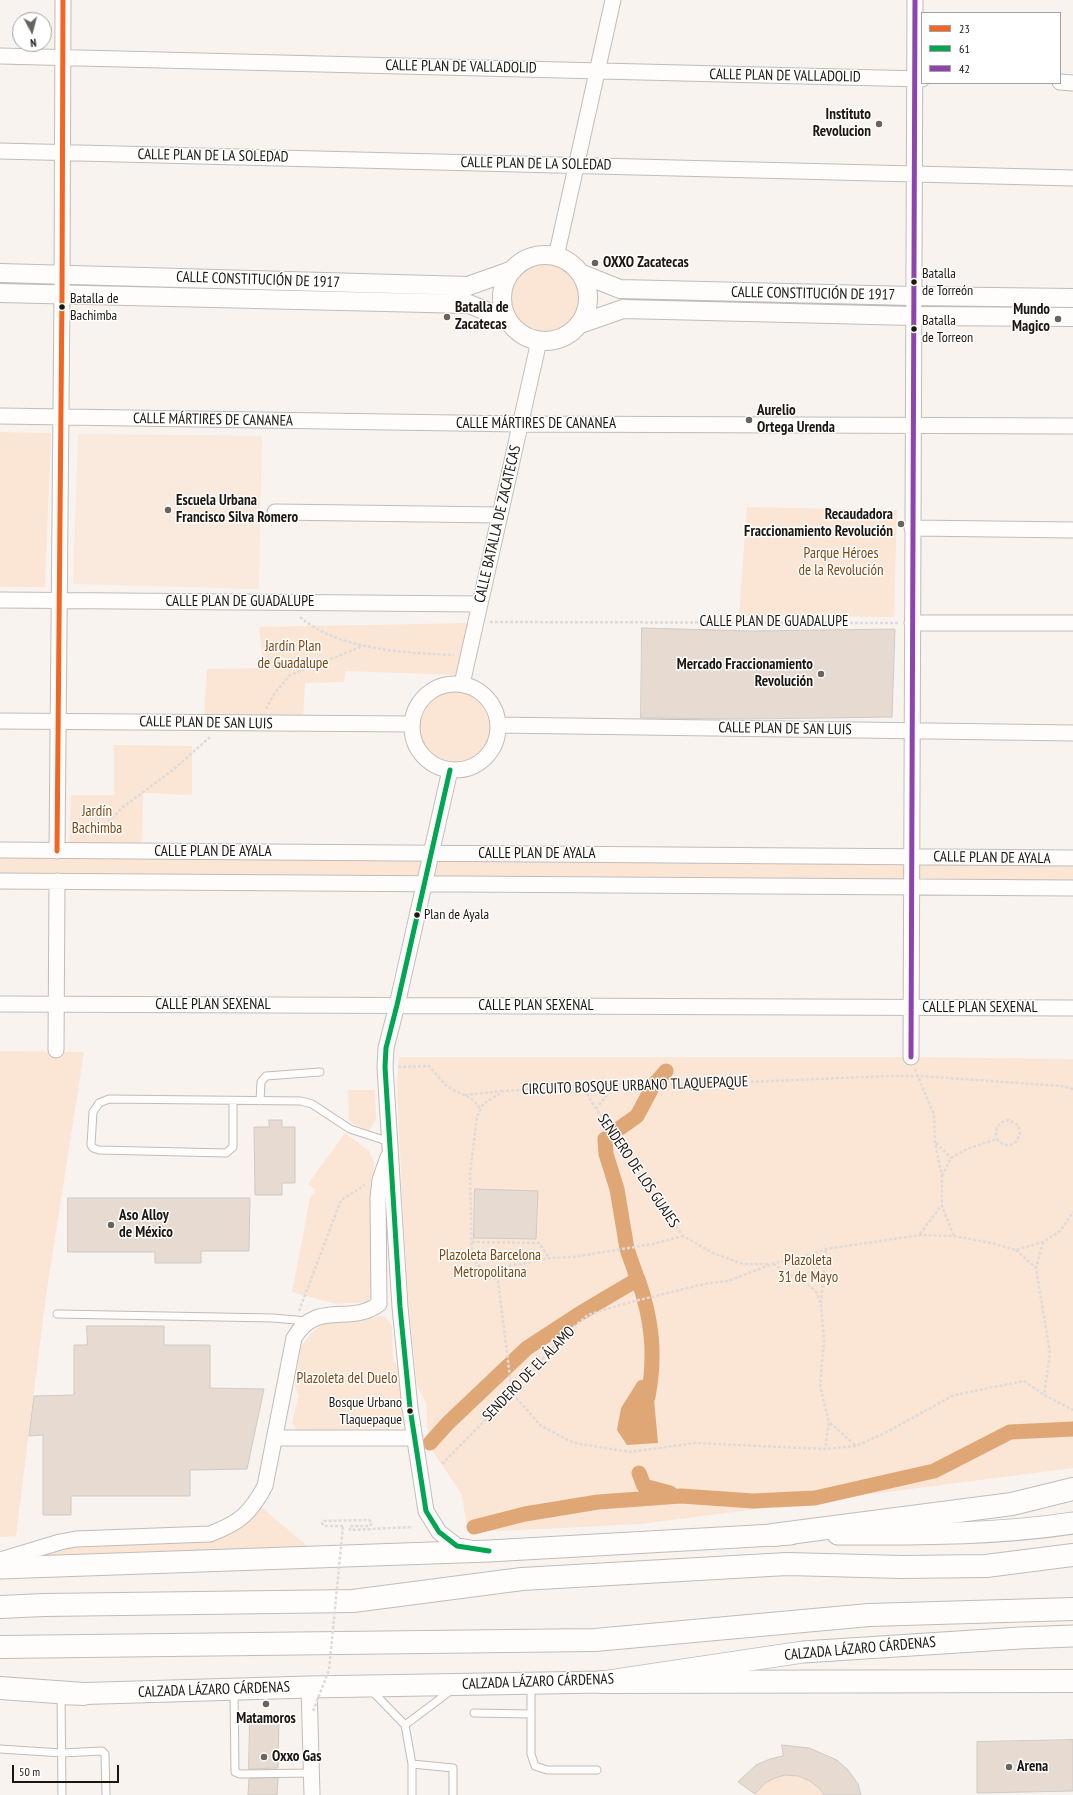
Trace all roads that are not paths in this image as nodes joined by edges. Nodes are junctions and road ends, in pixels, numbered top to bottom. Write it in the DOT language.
graph roads {
  1 [pos="63,0"];
  2 [pos="613,0"];
  3 [pos="915,0"];
  4 [pos="0,56"];
  5 [pos="63,57"];
  6 [pos="597,71"];
  7 [pos="918,79"];
  8 [pos="1061,82"];
  9 [pos="1073,83"];
  10 [pos="0,151"];
  11 [pos="63,152"];
  12 [pos="577,165"];
  13 [pos="914,174"];
  14 [pos="1073,178"];
  15 [pos="556,257"];
  16 [pos="513,270"];
  17 [pos="0,273"];
  18 [pos="580,273"];
  19 [pos="62,275"];
  20 [pos="0,293"];
  21 [pos="62,295"];
  22 [pos="913,296"];
  23 [pos="1073,298"];
  24 [pos="913,316"];
  25 [pos="1073,317"];
  26 [pos="508,320"];
  27 [pos="580,324"];
  28 [pos="539,341"];
  29 [pos="0,416"];
  30 [pos="61,417"];
  31 [pos="520,424"];
  32 [pos="913,424"];
  33 [pos="1073,426"];
  34 [pos="275,512"];
  35 [pos="500,515"];
  36 [pos="912,528"];
  37 [pos="1073,530"];
  38 [pos="0,600"];
  39 [pos="60,601"];
  40 [pos="480,604"];
  41 [pos="912,623"];
  42 [pos="1073,623"];
  43 [pos="462,684"];
  44 [pos="0,721"];
  45 [pos="58,721"];
  46 [pos="411,724"];
  47 [pos="498,726"];
  48 [pos="911,731"];
  49 [pos="1073,733"];
  50 [pos="450,770"];
  51 [pos="0,850"];
  52 [pos="57,851"];
  53 [pos="431,853"];
  54 [pos="911,857"];
  55 [pos="1073,858"];
  56 [pos="0,881"];
  57 [pos="57,881"];
  58 [pos="425,883"];
  59 [pos="911,886"];
  60 [pos="1073,888"];
  61 [pos="0,1004"];
  62 [pos="56,1004"];
  63 [pos="397,1005"];
  64 [pos="911,1008"];
  65 [pos="1073,1008"];
  66 [pos="56,1050"];
  67 [pos="911,1057"];
  68 [pos="320,1072"];
  69 [pos="233,1101"];
  70 [pos="260,1101"];
  71 [pos="390,1147"];
  72 [pos="379,1304"];
  73 [pos="400,1307"];
  74 [pos="57,1314"];
  75 [pos="301,1321"];
  76 [pos="275,1438"];
  77 [pos="415,1438"];
  78 [pos="1073,1490"];
  79 [pos="1073,1523"];
  80 [pos="773,1535"];
  81 [pos="489,1551"];
  82 [pos="1073,1555"];
  83 [pos="0,1560"];
  84 [pos="0,1568"];
  85 [pos="0,1607"];
  86 [pos="1073,1609"];
  87 [pos="1073,1636"];
  88 [pos="0,1647"];
  89 [pos="1073,1681"];
  90 [pos="602,1682"];
  91 [pos="531,1684"];
  92 [pos="460,1685"];
  93 [pos="367,1686"];
  94 [pos="309,1687"];
  95 [pos="0,1688"];
  96 [pos="234,1689"];
  97 [pos="61,1694"];
  98 [pos="84,1694"];
  99 [pos="0,1696"];
  100 [pos="474,1713"];
  101 [pos="531,1714"];
  102 [pos="404,1725"];
  103 [pos="0,1749"];
  104 [pos="62,1753"];
  105 [pos="412,1764"];
  106 [pos="597,1770"];
  107 [pos="312,1773"];
  108 [pos="62,1795"];
  109 [pos="106,1795"];
  110 [pos="312,1795"];
  111 [pos="412,1795"];
  112 [pos="453,1795"];
  1 -- 5 [label="street"];
  2 -- 6 [label="street"];
  3 -- 7 [label="street"];
  4 -- 5 [label="street, CALLE PLAN DE VALLADOLID"];
  5 -- 6 [label="street, CALLE PLAN DE VALLADOLID"];
  5 -- 11 [label="street"];
  6 -- 7 [label="street, CALLE PLAN DE VALLADOLID"];
  6 -- 12 [label="street"];
  7 -- 13 [label="street"];
  8 -- 9 [label="street"];
  10 -- 11 [label="street, CALLE PLAN DE LA SOLEDAD"];
  11 -- 12 [label="street, CALLE PLAN DE LA SOLEDAD"];
  11 -- 19 [label="street"];
  12 -- 13 [label="street, CALLE PLAN DE LA SOLEDAD"];
  12 -- 15 [label="street"];
  13 -- 14 [label="street, CALLE PLAN DE LA SOLEDAD"];
  13 -- 22 [label="street"];
  15 -- 16 [label="street"];
  15 -- 18 [label="street"];
  16 -- 19 [label="street, CALLE CONSTITUCIÓN DE 1917"];
  16 -- 26 [label="street"];
  17 -- 19 [label="street, CALLE CONSTITUCIÓN DE 1917"];
  18 -- 22 [label="street, CALLE CONSTITUCIÓN DE 1917"];
  18 -- 27 [label="street"];
  19 -- 21 [label="street"];
  20 -- 21 [label="street, CALLE CONSTITUCIÓN DE 1917"];
  21 -- 26 [label="street, CALLE CONSTITUCIÓN DE 1917"];
  21 -- 30 [label="street"];
  22 -- 23 [label="street, CALLE CONSTITUCIÓN DE 1917"];
  22 -- 24 [label="street"];
  24 -- 25 [label="street, CALLE CONSTITUCIÓN DE 1917"];
  24 -- 27 [label="street, CALLE CONSTITUCIÓN DE 1917"];
  24 -- 32 [label="street"];
  26 -- 28 [label="street"];
  27 -- 28 [label="street"];
  28 -- 31 [label="street, CALLE BATALLA DE ZACATECAS"];
  29 -- 30 [label="street, CALLE MÁRTIRES DE CANANEA"];
  30 -- 31 [label="street, CALLE MÁRTIRES DE CANANEA"];
  30 -- 39 [label="street"];
  31 -- 32 [label="street, CALLE MÁRTIRES DE CANANEA"];
  31 -- 35 [label="street, CALLE BATALLA DE ZACATECAS"];
  32 -- 33 [label="street, CALLE MÁRTIRES DE CANANEA"];
  32 -- 36 [label="street"];
  34 -- 35 [label="street"];
  35 -- 40 [label="street, CALLE BATALLA DE ZACATECAS"];
  36 -- 37 [label="street"];
  36 -- 41 [label="street"];
  38 -- 39 [label="street, CALLE PLAN DE GUADALUPE"];
  39 -- 40 [label="street, CALLE PLAN DE GUADALUPE"];
  39 -- 45 [label="street"];
  40 -- 43 [label="street, CALLE BATALLA DE ZACATECAS"];
  41 -- 42 [label="street"];
  41 -- 48 [label="street"];
  43 -- 46 [label="street"];
  43 -- 47 [label="street"];
  44 -- 45 [label="street, CALLE PLAN DE SAN LUIS"];
  45 -- 46 [label="street, CALLE PLAN DE SAN LUIS"];
  45 -- 52 [label="street"];
  46 -- 50 [label="street"];
  47 -- 48 [label="street, CALLE PLAN DE SAN LUIS"];
  47 -- 50 [label="street"];
  48 -- 49 [label="street, CALLE PLAN DE SAN LUIS"];
  48 -- 54 [label="street"];
  50 -- 53 [label="street"];
  51 -- 52 [label="street, CALLE PLAN DE AYALA"];
  52 -- 53 [label="street, CALLE PLAN DE AYALA"];
  53 -- 54 [label="street, CALLE PLAN DE AYALA"];
  53 -- 58 [label="street"];
  54 -- 55 [label="street, CALLE PLAN DE AYALA"];
  54 -- 59 [label="street"];
  56 -- 57 [label="street, CALLE PLAN DE AYALA"];
  57 -- 58 [label="street, CALLE PLAN DE AYALA"];
  57 -- 62 [label="street"];
  58 -- 59 [label="street, CALLE PLAN DE AYALA"];
  58 -- 63 [label="street"];
  59 -- 60 [label="street, CALLE PLAN DE AYALA"];
  59 -- 64 [label="street"];
  61 -- 62 [label="street, CALLE PLAN SEXENAL"];
  62 -- 63 [label="street, CALLE PLAN SEXENAL"];
  62 -- 66 [label="street"];
  63 -- 64 [label="street, CALLE PLAN SEXENAL"];
  63 -- 71 [label="street"];
  64 -- 65 [label="street, CALLE PLAN SEXENAL"];
  64 -- 67 [label="street"];
  68 -- 70 [label="lane"];
  69 -- 69 [label="lane"];
  69 -- 70 [label="lane"];
  70 -- 71 [label="lane"];
  71 -- 72 [label="street"];
  71 -- 73 [label="street"];
  72 -- 73 [label="street"];
  72 -- 75 [label="street"];
  73 -- 77 [label="street"];
  74 -- 75 [label="lane"];
  75 -- 76 [label="street"];
  76 -- 77 [label="street"];
  76 -- 83 [label="street"];
  77 -- 81 [label="street"];
  78 -- 80 [label="highway"];
  79 -- 80 [label="main road"];
  80 -- 81 [label="main road"];
  81 -- 84 [label="main road"];
  82 -- 85 [label="highway"];
  86 -- 88 [label="highway, CALZADA LÁZARO CÁRDENAS"];
  87 -- 90 [label="main road, CALZADA LÁZARO CÁRDENAS"];
  89 -- 90 [label="highway"];
  90 -- 91 [label="main road, CALZADA LÁZARO CÁRDENAS"];
  91 -- 92 [label="main road, CALZADA LÁZARO CÁRDENAS"];
  91 -- 101 [label="lane"];
  92 -- 93 [label="main road, CALZADA LÁZARO CÁRDENAS"];
  92 -- 102 [label="lane"];
  93 -- 94 [label="main road, CALZADA LÁZARO CÁRDENAS"];
  93 -- 102 [label="lane"];
  94 -- 96 [label="main road, CALZADA LÁZARO CÁRDENAS"];
  94 -- 107 [label="street"];
  95 -- 98 [label="highway"];
  96 -- 98 [label="main road, CALZADA LÁZARO CÁRDENAS"];
  96 -- 107 [label="lane"];
  97 -- 98 [label="main road, CALZADA LÁZARO CÁRDENAS"];
  97 -- 99 [label="main road, CALZADA LÁZARO CÁRDENAS"];
  97 -- 104 [label="lane"];
  100 -- 101 [label="lane"];
  101 -- 106 [label="lane"];
  102 -- 105 [label="lane"];
  103 -- 104 [label="lane"];
  104 -- 108 [label="lane"];
  104 -- 109 [label="lane"];
  105 -- 111 [label="lane"];
  105 -- 112 [label="lane"];
  107 -- 110 [label="street"];
}
